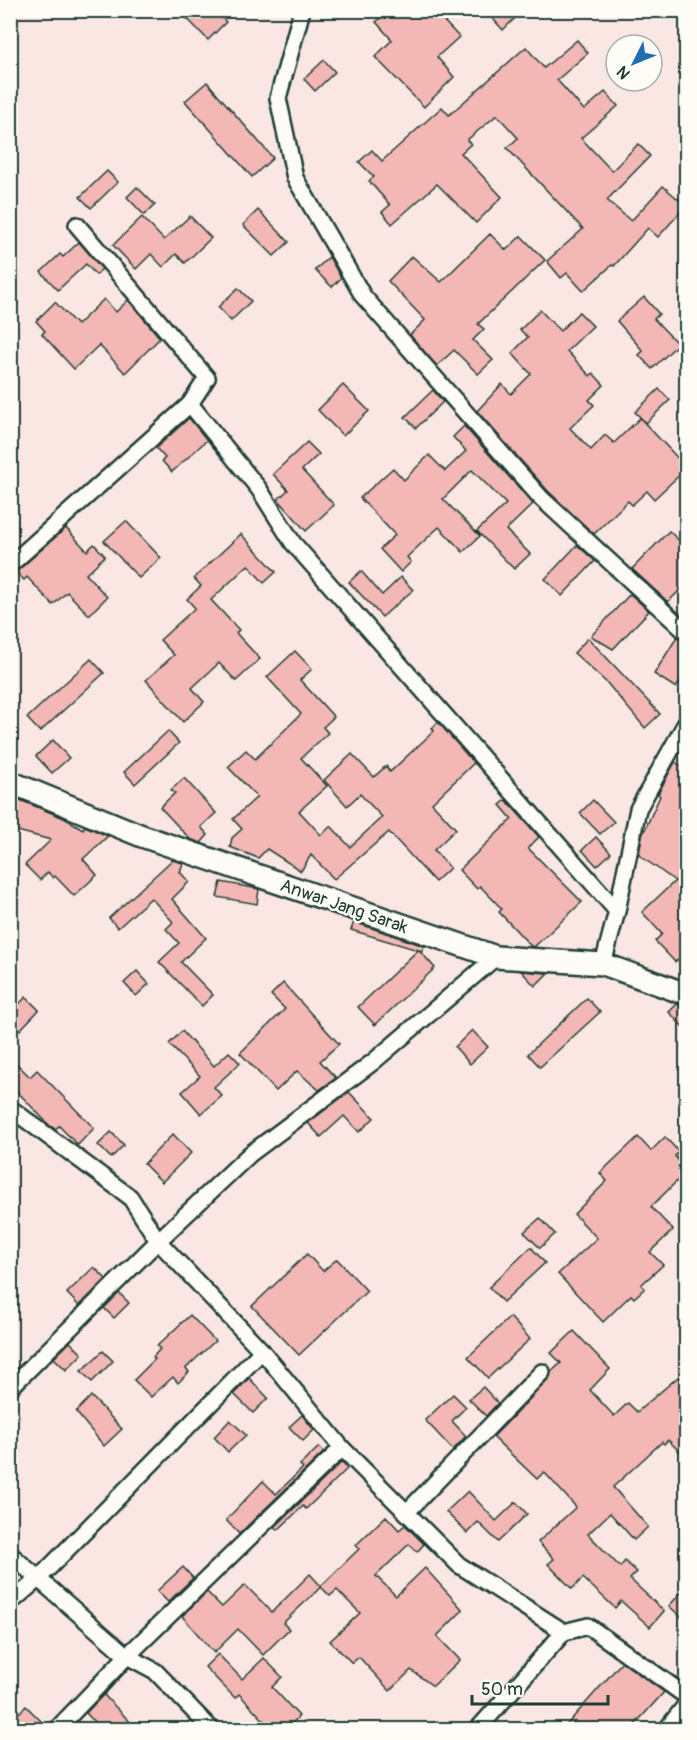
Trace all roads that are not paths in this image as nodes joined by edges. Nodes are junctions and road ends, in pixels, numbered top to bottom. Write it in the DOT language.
graph roads {
  1 [pos="302,10"];
  2 [pos="77,225"];
  3 [pos="190,404"];
  4 [pos="10,565"];
  5 [pos="687,632"];
  6 [pos="687,723"];
  7 [pos="10,782"];
  8 [pos="617,911"];
  9 [pos="496,957"];
  10 [pos="603,964"];
  11 [pos="687,994"];
  12 [pos="10,1107"];
  13 [pos="158,1241"];
  14 [pos="262,1352"];
  15 [pos="542,1372"];
  16 [pos="10,1388"];
  17 [pos="342,1448"];
  18 [pos="407,1512"];
  19 [pos="10,1554"];
  20 [pos="38,1579"];
  21 [pos="10,1604"];
  22 [pos="564,1632"];
  23 [pos="127,1656"];
  24 [pos="687,1696"];
  25 [pos="687,1705"];
  26 [pos="56,1730"];
  27 [pos="212,1730"];
  28 [pos="477,1730"];
  29 [pos="666,1730"];
  1 -- 5 [label="street"];
  2 -- 3 [label="street"];
  3 -- 4 [label="street"];
  3 -- 8 [label="street"];
  6 -- 8 [label="street"];
  7 -- 9 [label="main road, Anwar Jang Sarak"];
  8 -- 10 [label="street"];
  9 -- 10 [label="main road, Anwar Jang Sarak"];
  9 -- 13 [label="street"];
  10 -- 11 [label="main road, Anwar Jang Sarak"];
  12 -- 13 [label="street"];
  13 -- 14 [label="street"];
  13 -- 16 [label="street"];
  14 -- 17 [label="street"];
  14 -- 20 [label="street"];
  15 -- 18 [label="street"];
  17 -- 18 [label="street"];
  17 -- 23 [label="street"];
  18 -- 22 [label="street"];
  19 -- 20 [label="street"];
  20 -- 21 [label="street"];
  20 -- 23 [label="street"];
  22 -- 24 [label="street"];
  22 -- 28 [label="street"];
  23 -- 26 [label="street"];
  23 -- 27 [label="street"];
  25 -- 29 [label="street"];
}
